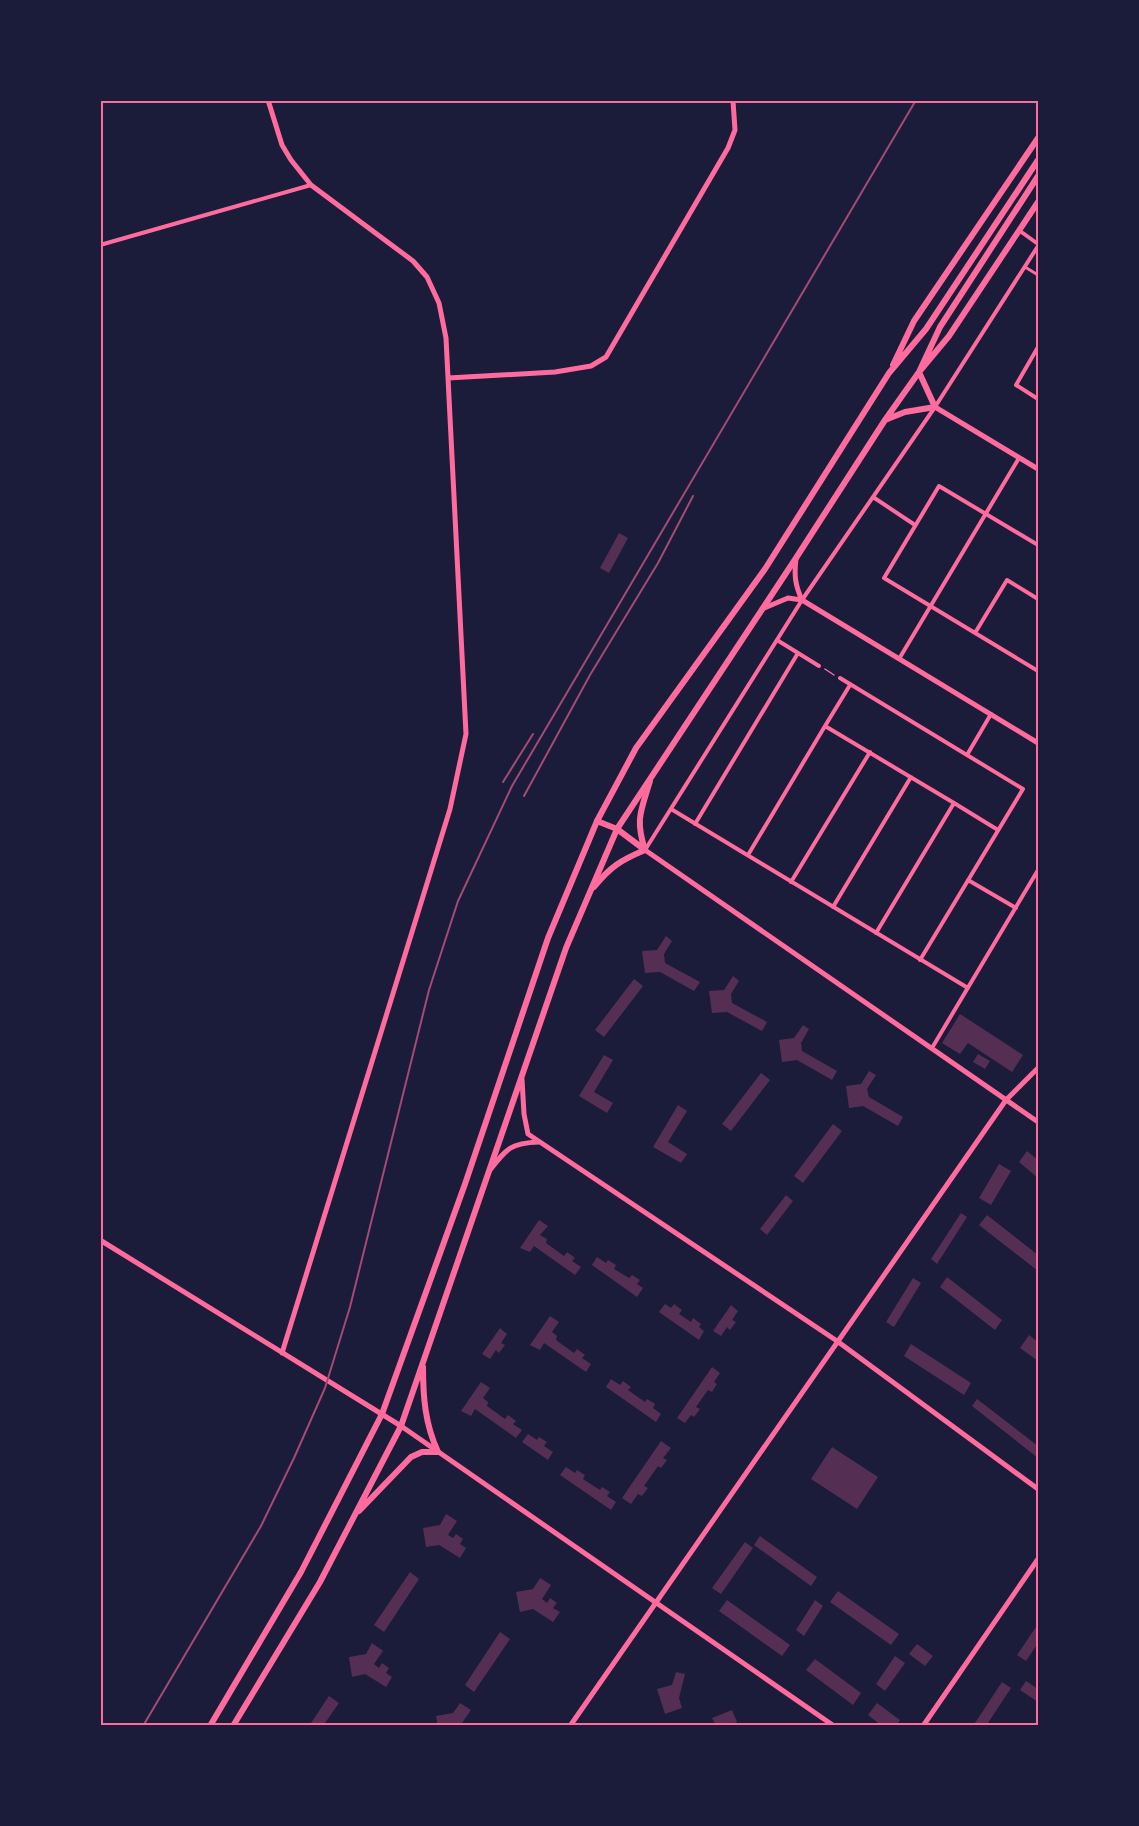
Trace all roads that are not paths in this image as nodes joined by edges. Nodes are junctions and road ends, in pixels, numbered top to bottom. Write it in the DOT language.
graph roads {
  1 [pos="268,100"];
  2 [pos="733,101"];
  3 [pos="1038,138"];
  4 [pos="1038,160"];
  5 [pos="1038,176"];
  6 [pos="311,185"];
  7 [pos="1038,202"];
  8 [pos="1020,231"];
  9 [pos="100,245"];
  10 [pos="1038,245"];
  11 [pos="1025,267"];
  12 [pos="1038,275"];
  13 [pos="1038,347"];
  14 [pos="919,372"];
  15 [pos="889,374"];
  16 [pos="448,378"];
  17 [pos="1038,399"];
  18 [pos="935,407"];
  19 [pos="885,420"];
  20 [pos="1019,457"];
  21 [pos="1038,469"];
  22 [pos="873,497"];
  23 [pos="986,514"];
  24 [pos="915,525"];
  25 [pos="1038,545"];
  26 [pos="796,558"];
  27 [pos="1038,599"];
  28 [pos="802,600"];
  29 [pos="931,606"];
  30 [pos="762,609"];
  31 [pos="975,633"];
  32 [pos="777,640"];
  33 [pos="798,653"];
  34 [pos="899,659"];
  35 [pos="819,666"];
  36 [pos="1038,670"];
  37 [pos="840,678"];
  38 [pos="850,685"];
  39 [pos="991,714"];
  40 [pos="825,726"];
  41 [pos="1038,743"];
  42 [pos="870,752"];
  43 [pos="967,755"];
  44 [pos="652,774"];
  45 [pos="911,777"];
  46 [pos="954,803"];
  47 [pos="671,809"];
  48 [pos="597,821"];
  49 [pos="695,824"];
  50 [pos="617,829"];
  51 [pos="998,830"];
  52 [pos="645,850"];
  53 [pos="748,855"];
  54 [pos="1038,870"];
  55 [pos="968,880"];
  56 [pos="791,882"];
  57 [pos="590,892"];
  58 [pos="833,907"];
  59 [pos="1016,908"];
  60 [pos="876,933"];
  61 [pos="920,960"];
  62 [pos="968,988"];
  63 [pos="932,1048"];
  64 [pos="1038,1068"];
  65 [pos="522,1079"];
  66 [pos="1006,1100"];
  67 [pos="1038,1122"];
  68 [pos="540,1142"];
  69 [pos="489,1172"];
  70 [pos="100,1240"];
  71 [pos="837,1341"];
  72 [pos="282,1353"];
  73 [pos="423,1362"];
  74 [pos="382,1414"];
  75 [pos="401,1426"];
  76 [pos="438,1452"];
  77 [pos="1038,1489"];
  78 [pos="353,1518"];
  79 [pos="1038,1559"];
  80 [pos="654,1602"];
  81 [pos="210,1725"];
  82 [pos="233,1725"];
  83 [pos="570,1725"];
  84 [pos="834,1725"];
  85 [pos="923,1725"];
  1 -- 6 [label="street"];
  2 -- 16 [label="street"];
  3 -- 15 [label="main road"];
  4 -- 15 [label="main road"];
  5 -- 14 [label="main road"];
  6 -- 9 [label="street"];
  6 -- 16 [label="street"];
  7 -- 14 [label="main road"];
  8 -- 10 [label="street"];
  10 -- 11 [label="street"];
  11 -- 12 [label="street"];
  11 -- 18 [label="street"];
  13 -- 17 [label="street"];
  14 -- 18 [label="main road"];
  14 -- 19 [label="main road"];
  15 -- 48 [label="main road"];
  16 -- 72 [label="street"];
  18 -- 19 [label="main road"];
  18 -- 20 [label="street"];
  18 -- 22 [label="street"];
  19 -- 26 [label="main road"];
  20 -- 21 [label="street"];
  20 -- 23 [label="street"];
  22 -- 24 [label="street"];
  22 -- 28 [label="street"];
  23 -- 24 [label="street"];
  23 -- 25 [label="street"];
  23 -- 29 [label="street"];
  24 -- 29 [label="street"];
  26 -- 28 [label="street"];
  26 -- 30 [label="main road"];
  27 -- 31 [label="street"];
  28 -- 30 [label="street"];
  28 -- 32 [label="street"];
  28 -- 34 [label="street"];
  29 -- 31 [label="street"];
  29 -- 34 [label="street"];
  30 -- 44 [label="main road"];
  31 -- 36 [label="street"];
  32 -- 33 [label="street"];
  32 -- 47 [label="street"];
  33 -- 35 [label="street"];
  33 -- 49 [label="street"];
  34 -- 39 [label="street"];
  37 -- 38 [label="street"];
  38 -- 40 [label="street"];
  38 -- 43 [label="street"];
  39 -- 41 [label="street"];
  39 -- 43 [label="street"];
  40 -- 42 [label="street"];
  40 -- 53 [label="street"];
  42 -- 45 [label="street"];
  42 -- 56 [label="street"];
  43 -- 51 [label="street"];
  44 -- 50 [label="main road"];
  44 -- 52 [label="main road"];
  45 -- 46 [label="street"];
  45 -- 58 [label="street"];
  46 -- 51 [label="street"];
  46 -- 60 [label="street"];
  47 -- 49 [label="street"];
  47 -- 52 [label="street"];
  48 -- 50 [label="main road"];
  48 -- 74 [label="main road"];
  49 -- 53 [label="street"];
  50 -- 52 [label="main road"];
  50 -- 57 [label="main road"];
  51 -- 55 [label="street"];
  52 -- 57 [label="main road"];
  52 -- 63 [label="street"];
  53 -- 56 [label="street"];
  54 -- 59 [label="street"];
  55 -- 59 [label="street"];
  55 -- 61 [label="street"];
  56 -- 58 [label="street"];
  57 -- 65 [label="main road"];
  58 -- 60 [label="street"];
  59 -- 62 [label="street"];
  60 -- 61 [label="street"];
  61 -- 62 [label="street"];
  62 -- 63 [label="street"];
  63 -- 66 [label="street"];
  64 -- 66 [label="street"];
  65 -- 68 [label="street"];
  65 -- 69 [label="main road"];
  66 -- 67 [label="street"];
  66 -- 71 [label="street"];
  68 -- 69 [label="street"];
  68 -- 71 [label="street"];
  69 -- 73 [label="main road"];
  70 -- 72 [label="street"];
  71 -- 77 [label="street"];
  71 -- 80 [label="street"];
  72 -- 74 [label="street"];
  73 -- 75 [label="main road"];
  73 -- 76 [label="main road"];
  74 -- 75 [label="street"];
  74 -- 81 [label="main road"];
  75 -- 76 [label="street"];
  75 -- 78 [label="main road"];
  76 -- 78 [label="main road"];
  76 -- 80 [label="street"];
  78 -- 82 [label="main road"];
  79 -- 85 [label="street"];
  80 -- 83 [label="street"];
  80 -- 84 [label="street"];
}
